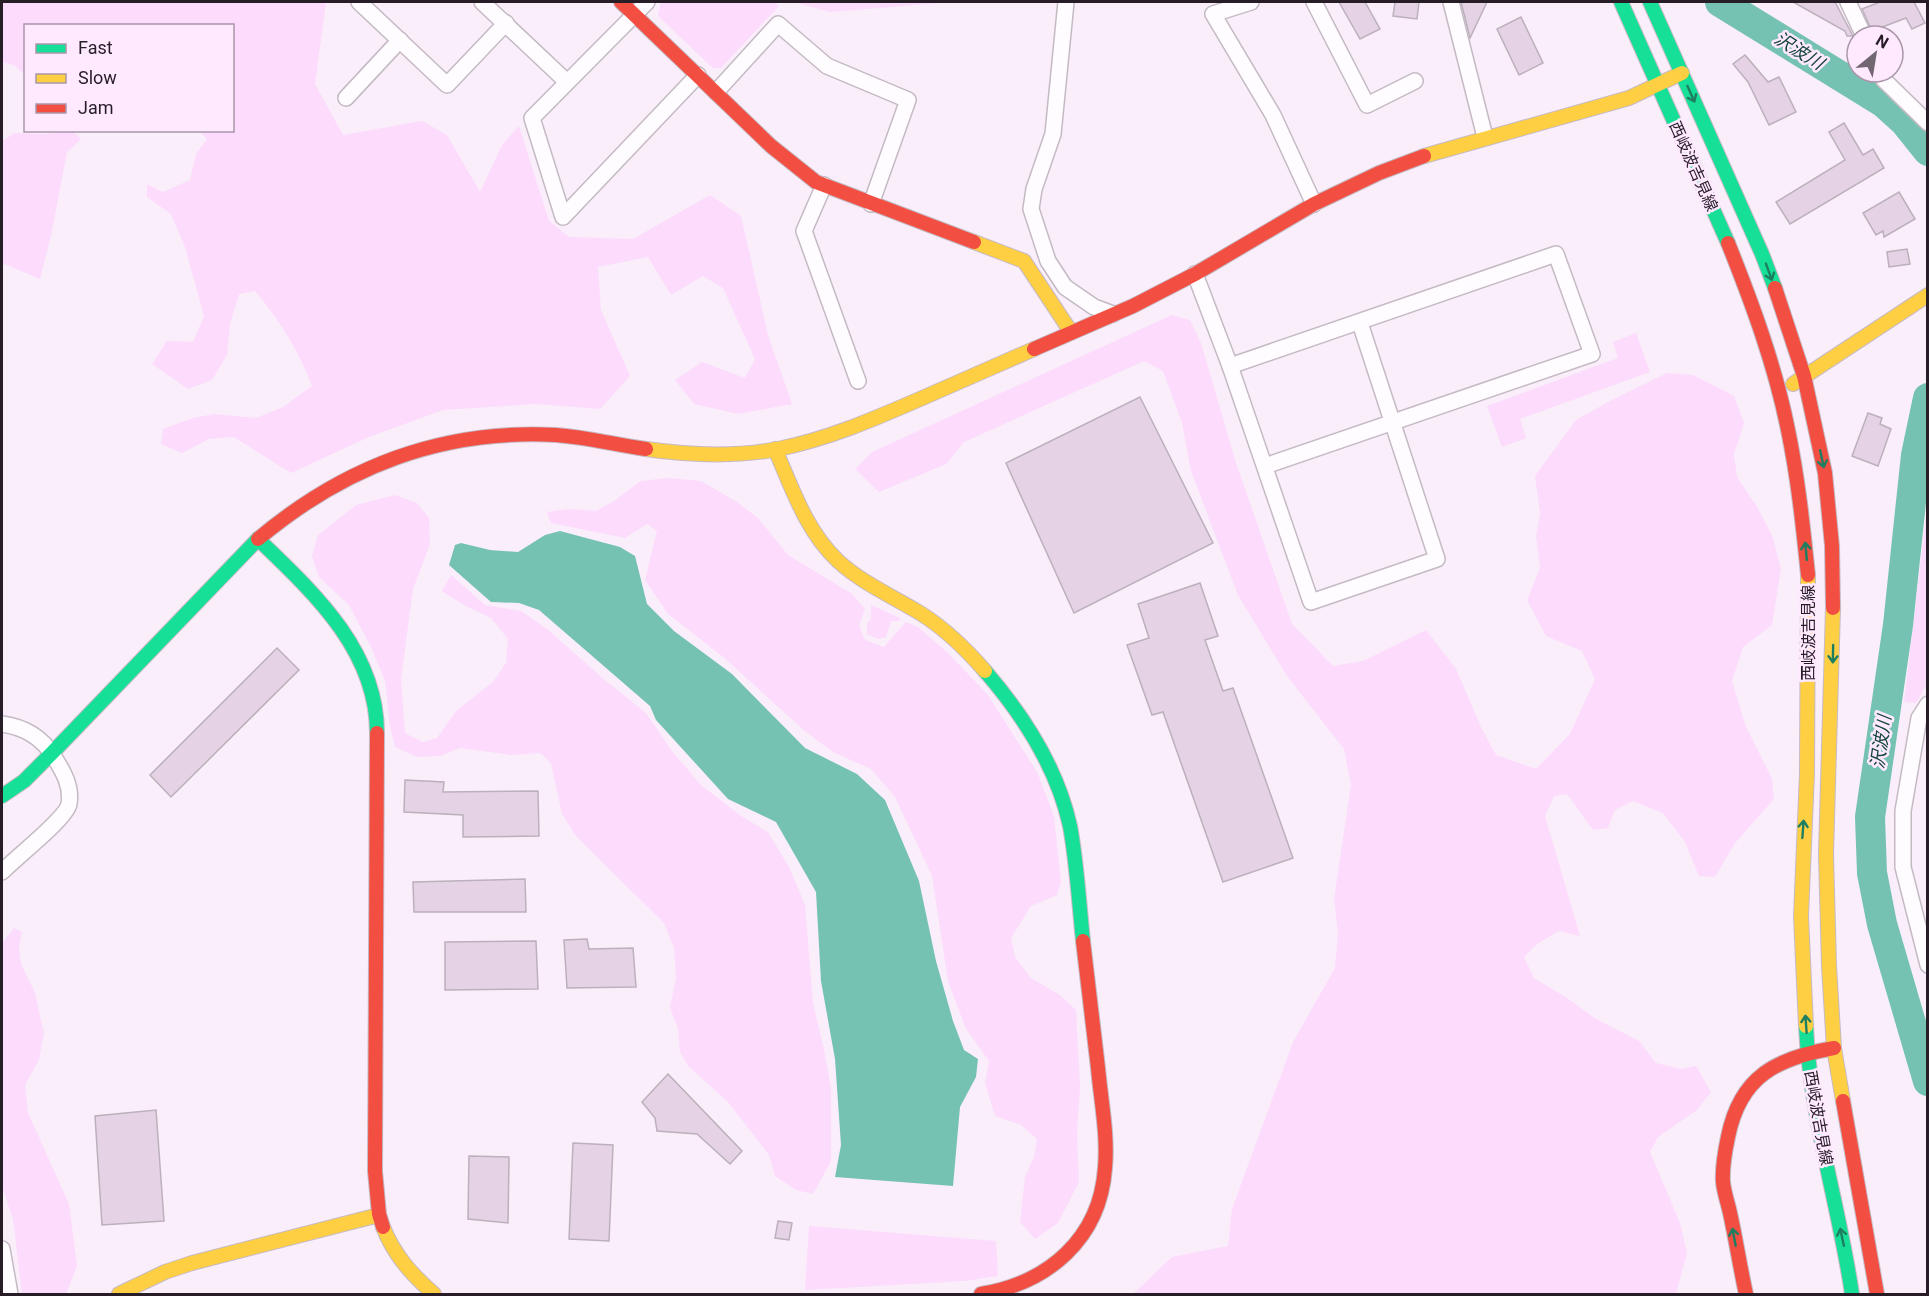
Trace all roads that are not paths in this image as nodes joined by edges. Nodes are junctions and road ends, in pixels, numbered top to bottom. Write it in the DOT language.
graph roads {
  1 [pos="359,2"];
  2 [pos="482,2"];
  3 [pos="621,2"];
  4 [pos="647,2"];
  5 [pos="1066,2"];
  6 [pos="1251,2"];
  7 [pos="1314,2"];
  8 [pos="1451,2"];
  9 [pos="1621,2"];
  10 [pos="1650,2"];
  11 [pos="1848,2"];
  12 [pos="635,14"];
  13 [pos="506,23"];
  14 [pos="1858,24"];
  15 [pos="400,40"];
  16 [pos="1682,74"];
  17 [pos="698,75"];
  18 [pos="1415,81"];
  19 [pos="567,82"];
  20 [pos="1888,84"];
  21 [pos="1658,86"];
  22 [pos="716,92"];
  23 [pos="346,98"];
  24 [pos="1928,123"];
  25 [pos="1485,137"];
  26 [pos="824,185"];
  27 [pos="871,204"];
  28 [pos="1314,204"];
  29 [pos="1195,274"];
  30 [pos="1928,295"];
  31 [pos="1113,314"];
  32 [pos="1360,323"];
  33 [pos="1071,332"];
  34 [pos="1230,366"];
  35 [pos="1804,376"];
  36 [pos="858,381"];
  37 [pos="1780,393"];
  38 [pos="1392,422"];
  39 [pos="775,449"];
  40 [pos="1265,466"];
  41 [pos="258,539"];
  42 [pos="1928,704"];
  43 [pos="2,724"];
  44 [pos="1921,741"];
  45 [pos="52,753"];
  46 [pos="2,796"];
  47 [pos="2,872"];
  48 [pos="1927,964"];
  49 [pos="1834,1048"];
  50 [pos="1808,1051"];
  51 [pos="1728,1132"];
  52 [pos="380,1215"];
  53 [pos="2,1249"];
  54 [pos="1755,1272"];
  55 [pos="10,1294"];
  56 [pos="119,1294"];
  57 [pos="434,1294"];
  58 [pos="981,1294"];
  59 [pos="1746,1294"];
  60 [pos="1852,1294"];
  61 [pos="1877,1294"];
  1 -- 15 [label="street"];
  2 -- 13 [label="street"];
  3 -- 12 [label="street"];
  4 -- 12 [label="street"];
  5 -- 31 [label="street"];
  6 -- 28 [label="street"];
  7 -- 18 [label="street"];
  8 -- 25 [label="street"];
  9 -- 21 [label="street, 西岐波吉見線"];
  10 -- 16 [label="street, 西岐波吉見線"];
  11 -- 14 [label="street"];
  12 -- 17 [label="street"];
  12 -- 19 [label="street"];
  13 -- 15 [label="street"];
  13 -- 19 [label="street"];
  15 -- 23 [label="street"];
  16 -- 21 [label="street"];
  16 -- 35 [label="street, 西岐波吉見線, one-way"];
  17 -- 19 [label="street"];
  17 -- 22 [label="street"];
  20 -- 24 [label="street"];
  21 -- 25 [label="street"];
  21 -- 37 [label="street, 西岐波吉見線"];
  22 -- 26 [label="street"];
  22 -- 27 [label="street"];
  25 -- 28 [label="street"];
  26 -- 27 [label="street"];
  26 -- 36 [label="street"];
  27 -- 33 [label="street"];
  28 -- 29 [label="street"];
  29 -- 31 [label="street"];
  29 -- 34 [label="street"];
  30 -- 35 [label="street"];
  31 -- 33 [label="street"];
  32 -- 34 [label="street"];
  32 -- 38 [label="street"];
  32 -- 38 [label="street"];
  33 -- 39 [label="street"];
  34 -- 40 [label="street"];
  35 -- 37 [label="street"];
  35 -- 49 [label="street, 西岐波吉見線, one-way"];
  50 -- 37 [label="street, 西岐波吉見線, one-way"];
  38 -- 40 [label="street"];
  38 -- 40 [label="street"];
  39 -- 41 [label="street"];
  39 -- 58 [label="street"];
  41 -- 45 [label="street"];
  41 -- 52 [label="street"];
  42 -- 44 [label="street"];
  43 -- 45 [label="street"];
  44 -- 48 [label="street"];
  45 -- 46 [label="street"];
  45 -- 47 [label="street"];
  49 -- 50 [label="street"];
  49 -- 61 [label="street, 西岐波吉見線"];
  50 -- 51 [label="street"];
  60 -- 50 [label="street, 西岐波吉見線, one-way"];
  51 -- 54 [label="street"];
  59 -- 51 [label="street, one-way"];
  52 -- 56 [label="street"];
  52 -- 57 [label="street"];
  53 -- 55 [label="street"];
}
